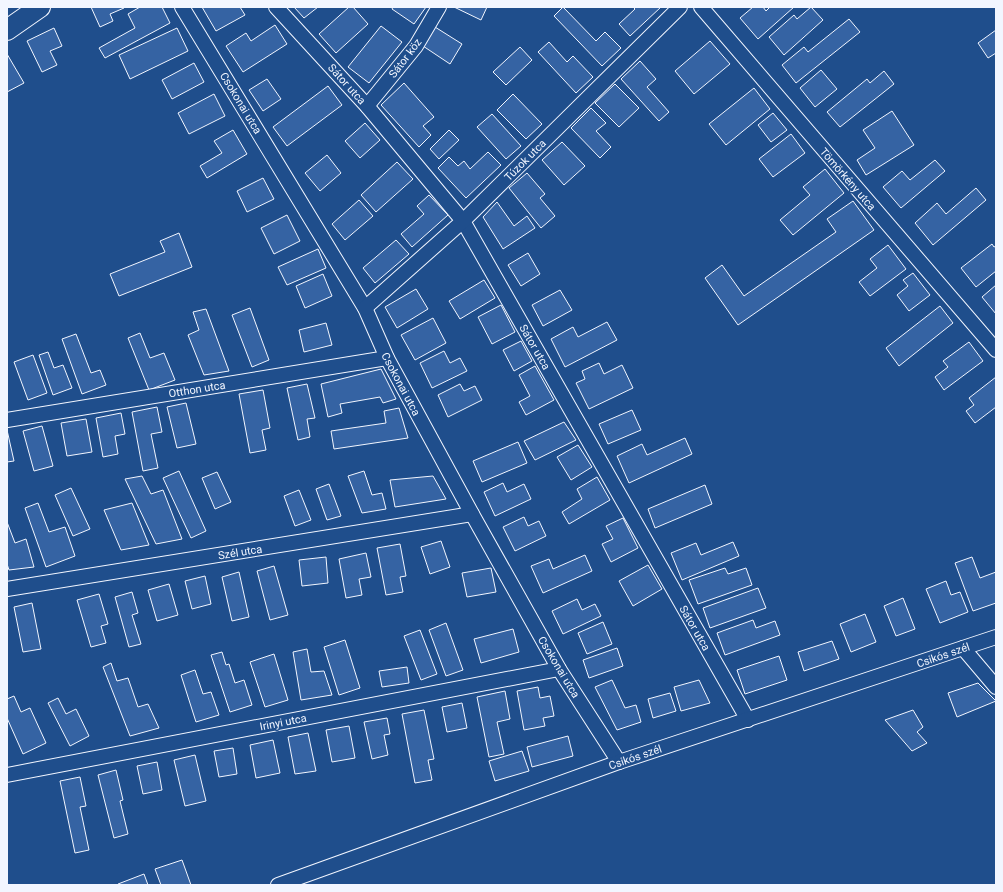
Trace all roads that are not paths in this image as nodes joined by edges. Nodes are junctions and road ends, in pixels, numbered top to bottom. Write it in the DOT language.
graph roads {
  1 [pos="40,7"];
  2 [pos="182,7"];
  3 [pos="276,7"];
  4 [pos="439,7"];
  5 [pos="680,7"];
  6 [pos="701,7"];
  7 [pos="7,30"];
  8 [pos="367,106"];
  9 [pos="462,221"];
  10 [pos="365,308"];
  11 [pos="996,350"];
  12 [pos="387,358"];
  13 [pos="7,420"];
  14 [pos="472,514"];
  15 [pos="7,589"];
  16 [pos="996,637"];
  17 [pos="963,648"];
  18 [pos="559,669"];
  19 [pos="996,687"];
  20 [pos="748,720"];
  21 [pos="618,762"];
  22 [pos="7,775"];
  23 [pos="278,885"];
  1 -- 7 [label="main road"];
  2 -- 10 [label="street, Csokonai utca"];
  3 -- 8 [label="street, Sátor utca"];
  4 -- 8 [label="street, Sátor köz"];
  5 -- 9 [label="street, Túzok utca"];
  6 -- 11 [label="street, Tömörkény utca"];
  8 -- 9 [label="street, Sátor utca"];
  9 -- 10 [label="street, Túzok utca"];
  9 -- 20 [label="street, Sátor utca"];
  10 -- 12 [label="street, Csokonai utca"];
  12 -- 13 [label="street, Otthon utca"];
  12 -- 14 [label="street, Csokonai utca"];
  14 -- 15 [label="street, Szél utca"];
  14 -- 18 [label="street, Csokonai utca"];
  16 -- 17 [label="street, Csikós szél"];
  17 -- 19 [label="street"];
  17 -- 20 [label="street, Csikós szél"];
  18 -- 21 [label="street, Csokonai utca"];
  18 -- 22 [label="street, Irinyi utca"];
  20 -- 21 [label="street, Csikós szél"];
  21 -- 23 [label="street, Csikós szél"];
}
